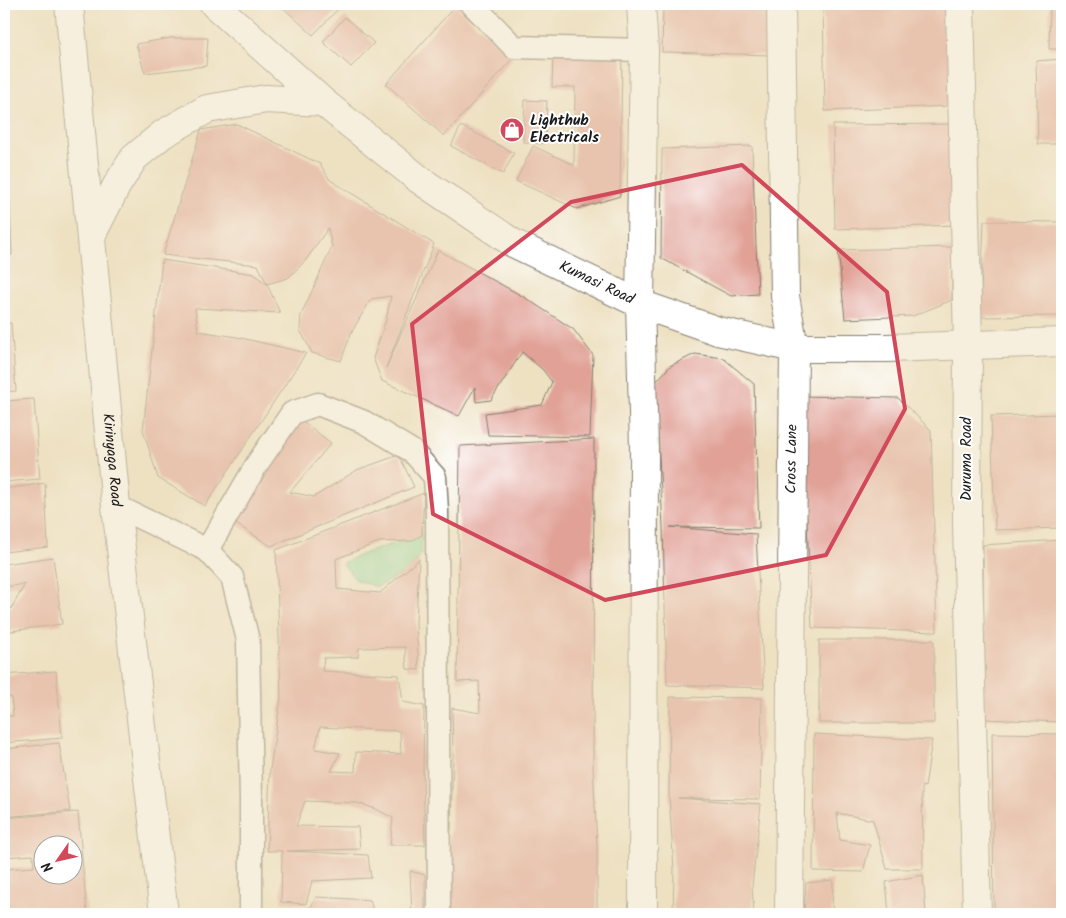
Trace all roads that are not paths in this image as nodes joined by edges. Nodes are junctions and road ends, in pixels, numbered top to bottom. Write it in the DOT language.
graph roads {
  1 [pos="69,4"];
  2 [pos="214,4"];
  3 [pos="472,4"];
  4 [pos="641,4"];
  5 [pos="781,4"];
  6 [pos="960,4"];
  7 [pos="644,50"];
  8 [pos="323,102"];
  9 [pos="91,236"];
  10 [pos="640,304"];
  11 [pos="1062,342"];
  12 [pos="968,344"];
  13 [pos="794,348"];
  14 [pos="116,506"];
  15 [pos="207,550"];
  16 [pos="164,914"];
  17 [pos="251,914"];
  18 [pos="438,914"];
  19 [pos="643,914"];
  20 [pos="789,914"];
  21 [pos="977,914"];
  1 -- 9 [label="street, Kirinyaga Road"];
  2 -- 8 [label="street, Kumasi Road"];
  3 -- 7 [label="lane"];
  4 -- 7 [label="street"];
  5 -- 13 [label="street, Cross Lane"];
  6 -- 12 [label="street, Duruma Road"];
  7 -- 10 [label="street"];
  8 -- 9 [label="street"];
  8 -- 10 [label="street, Kumasi Road"];
  9 -- 14 [label="street, Kirinyaga Road"];
  10 -- 13 [label="street, Kumasi Road"];
  10 -- 19 [label="street"];
  11 -- 12 [label="street, Kumasi Road"];
  12 -- 13 [label="street, Kumasi Road"];
  12 -- 21 [label="street, Duruma Road"];
  13 -- 20 [label="street, Cross Lane"];
  14 -- 15 [label="lane"];
  14 -- 16 [label="street, Kirinyaga Road"];
  15 -- 17 [label="lane"];
  15 -- 18 [label="lane"];
}
